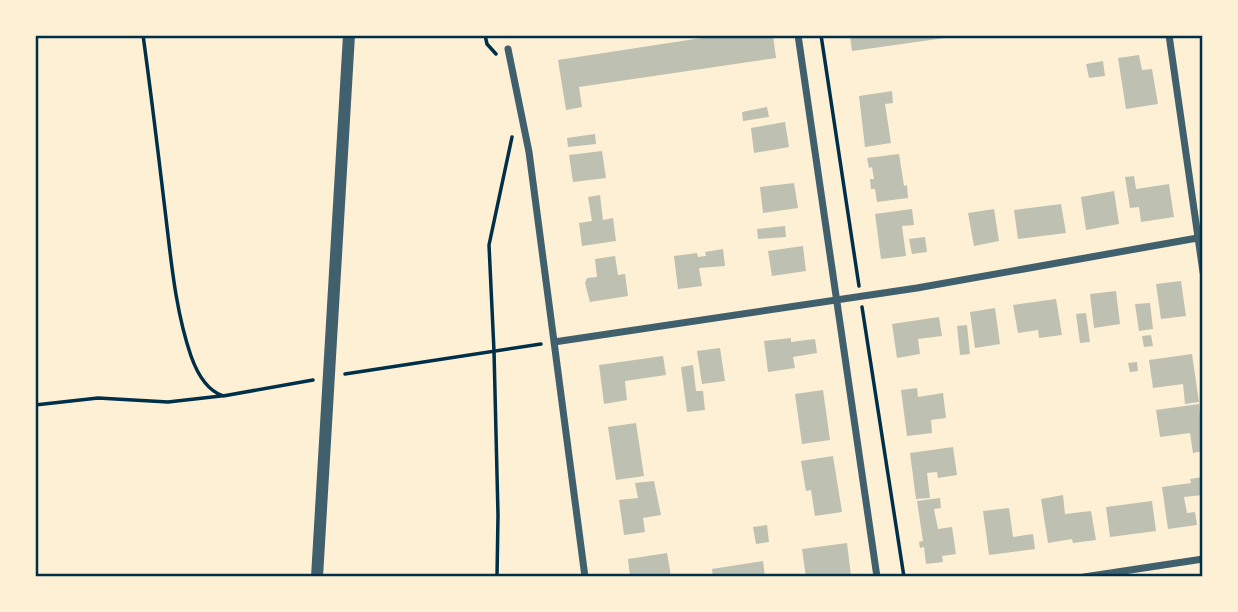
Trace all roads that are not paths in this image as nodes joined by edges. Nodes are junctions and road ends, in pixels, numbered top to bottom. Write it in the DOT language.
graph roads {
  1 [pos="349,35"];
  2 [pos="798,35"];
  3 [pos="1169,35"];
  4 [pos="508,49"];
  5 [pos="1200,237"];
  6 [pos="1203,272"];
  7 [pos="836,300"];
  8 [pos="554,342"];
  9 [pos="1203,559"];
  10 [pos="317,577"];
  11 [pos="585,577"];
  12 [pos="877,577"];
  13 [pos="1084,577"];
  1 -- 10 [label="street"];
  2 -- 7 [label="street"];
  3 -- 5 [label="street"];
  4 -- 8 [label="street"];
  5 -- 6 [label="street"];
  5 -- 7 [label="street"];
  7 -- 8 [label="street"];
  7 -- 12 [label="street"];
  8 -- 11 [label="street"];
  9 -- 13 [label="street"];
}
